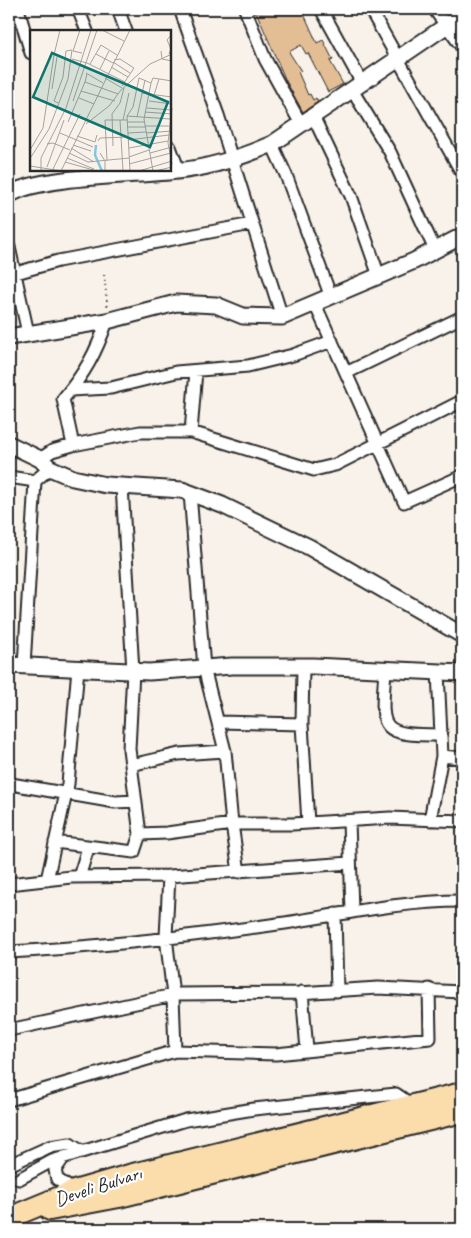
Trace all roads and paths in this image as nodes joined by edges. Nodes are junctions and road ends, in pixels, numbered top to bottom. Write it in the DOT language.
graph roads {
  1 [pos="18,9"];
  2 [pos="78,9"];
  3 [pos="118,9"];
  4 [pos="180,9"];
  5 [pos="245,9"];
  6 [pos="320,9"];
  7 [pos="370,9"];
  8 [pos="434,9"];
  9 [pos="462,15"];
  10 [pos="446,26"];
  11 [pos="87,30"];
  12 [pos="126,30"];
  13 [pos="462,47"];
  14 [pos="30,50"];
  15 [pos="397,60"];
  16 [pos="357,87"];
  17 [pos="307,120"];
  18 [pos="272,144"];
  19 [pos="171,150"];
  20 [pos="232,160"];
  21 [pos="179,171"];
  22 [pos="132,172"];
  23 [pos="462,173"];
  24 [pos="65,176"];
  25 [pos="9,196"];
  26 [pos="252,224"];
  27 [pos="462,236"];
  28 [pos="9,247"];
  29 [pos="435,250"];
  30 [pos="12,274"];
  31 [pos="104,275"];
  32 [pos="379,276"];
  33 [pos="331,297"];
  34 [pos="315,304"];
  35 [pos="462,316"];
  36 [pos="282,317"];
  37 [pos="107,321"];
  38 [pos="28,333"];
  39 [pos="9,336"];
  40 [pos="332,341"];
  41 [pos="196,371"];
  42 [pos="346,373"];
  43 [pos="70,390"];
  44 [pos="462,401"];
  45 [pos="191,432"];
  46 [pos="9,440"];
  47 [pos="378,443"];
  48 [pos="73,446"];
  49 [pos="45,464"];
  50 [pos="462,476"];
  51 [pos="9,478"];
  52 [pos="35,481"];
  53 [pos="122,486"];
  54 [pos="190,493"];
  55 [pos="462,635"];
  56 [pos="16,666"];
  57 [pos="303,666"];
  58 [pos="78,668"];
  59 [pos="204,668"];
  60 [pos="385,670"];
  61 [pos="133,671"];
  62 [pos="438,672"];
  63 [pos="462,673"];
  64 [pos="218,722"];
  65 [pos="302,724"];
  66 [pos="440,735"];
  67 [pos="225,751"];
  68 [pos="442,756"];
  69 [pos="462,758"];
  70 [pos="131,765"];
  71 [pos="11,784"];
  72 [pos="66,793"];
  73 [pos="136,801"];
  74 [pos="430,820"];
  75 [pos="349,821"];
  76 [pos="462,821"];
  77 [pos="308,823"];
  78 [pos="232,824"];
  79 [pos="140,834"];
  80 [pos="55,842"];
  81 [pos="88,848"];
  82 [pos="350,862"];
  83 [pos="239,872"];
  84 [pos="169,876"];
  85 [pos="79,877"];
  86 [pos="47,880"];
  87 [pos="9,884"];
  88 [pos="462,901"];
  89 [pos="352,911"];
  90 [pos="335,914"];
  91 [pos="166,937"];
  92 [pos="9,952"];
  93 [pos="429,989"];
  94 [pos="337,990"];
  95 [pos="302,992"];
  96 [pos="462,992"];
  97 [pos="173,995"];
  98 [pos="9,1030"];
  99 [pos="307,1050"];
  100 [pos="175,1051"];
  101 [pos="462,1093"];
  102 [pos="9,1100"];
  103 [pos="412,1105"];
  104 [pos="462,1112"];
  105 [pos="81,1151"];
  106 [pos="64,1157"];
  107 [pos="9,1165"];
  108 [pos="20,1179"];
  109 [pos="74,1191"];
  1 -- 14 [label="street"];
  2 -- 11 [label="street"];
  3 -- 12 [label="street"];
  4 -- 20 [label="street"];
  5 -- 17 [label="street"];
  6 -- 16 [label="street"];
  7 -- 15 [label="street"];
  8 -- 10 [label="street"];
  9 -- 10 [label="street"];
  10 -- 13 [label="street"];
  10 -- 15 [label="street"];
  15 -- 16 [label="street"];
  15 -- 23 [label="street"];
  16 -- 17 [label="street"];
  16 -- 29 [label="street"];
  17 -- 18 [label="street"];
  17 -- 32 [label="street"];
  18 -- 20 [label="street"];
  18 -- 33 [label="street"];
  19 -- 21 [label="street"];
  20 -- 21 [label="street"];
  20 -- 26 [label="street"];
  21 -- 22 [label="street"];
  22 -- 24 [label="street"];
  24 -- 25 [label="street"];
  26 -- 30 [label="street"];
  26 -- 36 [label="street"];
  27 -- 29 [label="street"];
  28 -- 30 [label="street"];
  29 -- 32 [label="street"];
  30 -- 38 [label="street"];
  31 -- 37 [label="path"];
  32 -- 33 [label="street"];
  33 -- 34 [label="street"];
  34 -- 36 [label="street"];
  34 -- 40 [label="street"];
  35 -- 42 [label="street"];
  36 -- 37 [label="street"];
  37 -- 38 [label="street"];
  37 -- 43 [label="street"];
  38 -- 39 [label="street"];
  40 -- 41 [label="street"];
  40 -- 42 [label="street"];
  41 -- 43 [label="street"];
  41 -- 45 [label="street"];
  42 -- 47 [label="street"];
  43 -- 48 [label="street"];
  44 -- 47 [label="street"];
  45 -- 47 [label="street"];
  45 -- 48 [label="street"];
  46 -- 49 [label="street"];
  47 -- 50 [label="street"];
  48 -- 49 [label="street"];
  49 -- 52 [label="street"];
  49 -- 53 [label="street"];
  51 -- 52 [label="street"];
  52 -- 56 [label="street"];
  53 -- 54 [label="street"];
  53 -- 61 [label="street"];
  54 -- 55 [label="street"];
  54 -- 59 [label="street"];
  56 -- 58 [label="street"];
  57 -- 59 [label="street"];
  57 -- 60 [label="street"];
  57 -- 65 [label="street"];
  58 -- 61 [label="street"];
  58 -- 72 [label="street"];
  59 -- 61 [label="street"];
  59 -- 64 [label="street"];
  60 -- 62 [label="street"];
  60 -- 66 [label="street"];
  61 -- 70 [label="street"];
  62 -- 63 [label="street"];
  62 -- 66 [label="street"];
  64 -- 65 [label="street"];
  64 -- 67 [label="street"];
  65 -- 77 [label="street"];
  66 -- 68 [label="street"];
  67 -- 70 [label="street"];
  67 -- 78 [label="street"];
  68 -- 69 [label="street"];
  68 -- 74 [label="street"];
  70 -- 73 [label="street"];
  71 -- 72 [label="street"];
  72 -- 73 [label="street"];
  72 -- 80 [label="street"];
  73 -- 79 [label="street"];
  74 -- 75 [label="street"];
  74 -- 76 [label="street"];
  75 -- 77 [label="street"];
  75 -- 82 [label="street"];
  77 -- 78 [label="street"];
  78 -- 79 [label="street"];
  78 -- 83 [label="street"];
  79 -- 81 [label="street"];
  80 -- 81 [label="street"];
  80 -- 86 [label="street"];
  81 -- 85 [label="street"];
  82 -- 83 [label="street"];
  82 -- 89 [label="street"];
  83 -- 84 [label="street"];
  84 -- 85 [label="street"];
  84 -- 91 [label="street"];
  85 -- 86 [label="street"];
  86 -- 87 [label="street"];
  88 -- 89 [label="street"];
  89 -- 90 [label="street"];
  90 -- 91 [label="street"];
  90 -- 94 [label="street"];
  91 -- 92 [label="street"];
  91 -- 97 [label="street"];
  93 -- 94 [label="street"];
  93 -- 96 [label="street"];
  93 -- 99 [label="street"];
  94 -- 95 [label="street"];
  95 -- 97 [label="street"];
  95 -- 99 [label="street"];
  97 -- 98 [label="street"];
  97 -- 100 [label="street"];
  99 -- 100 [label="street"];
  100 -- 102 [label="street"];
  101 -- 103 [label="highway, Develi Bulvarı"];
  103 -- 105 [label="street"];
  103 -- 109 [label="highway, Develi Bulvarı"];
  104 -- 109 [label="highway, Develi Bulvarı"];
  105 -- 106 [label="street"];
  105 -- 107 [label="street"];
  106 -- 108 [label="street"];
  106 -- 109 [label="street"];
}
